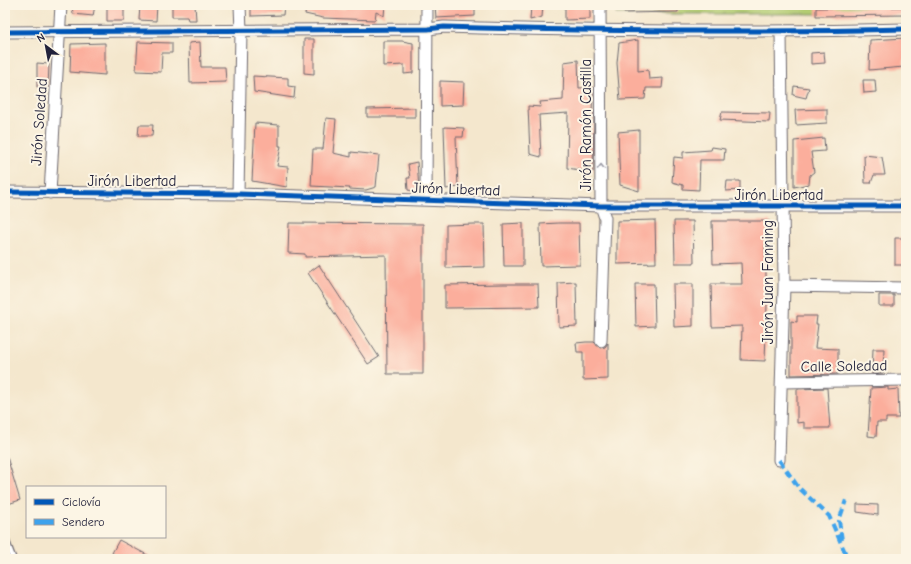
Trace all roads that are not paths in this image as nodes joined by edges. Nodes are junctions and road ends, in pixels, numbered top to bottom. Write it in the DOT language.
graph roads {
  1 [pos="61,5"];
  2 [pos="240,5"];
  3 [pos="427,5"];
  4 [pos="600,5"];
  5 [pos="428,29"];
  6 [pos="906,29"];
  7 [pos="241,30"];
  8 [pos="60,31"];
  9 [pos="5,32"];
  10 [pos="601,32"];
  11 [pos="781,32"];
  12 [pos="5,192"];
  13 [pos="50,193"];
  14 [pos="238,194"];
  15 [pos="426,199"];
  16 [pos="602,206"];
  17 [pos="906,206"];
  18 [pos="783,207"];
  19 [pos="784,286"];
  20 [pos="906,288"];
  21 [pos="601,341"];
  22 [pos="906,380"];
  23 [pos="782,382"];
  24 [pos="780,460"];
  25 [pos="5,538"];
  26 [pos="13,559"];
  1 -- 8 [label="street, Jirón Soledad"];
  2 -- 7 [label="street"];
  3 -- 5 [label="street"];
  4 -- 10 [label="street, Jirón Ramón Castilla"];
  5 -- 7 [label="street"];
  5 -- 10 [label="street"];
  5 -- 15 [label="street"];
  6 -- 11 [label="street"];
  7 -- 8 [label="street"];
  7 -- 14 [label="street"];
  8 -- 9 [label="street"];
  8 -- 13 [label="street, Jirón Soledad"];
  10 -- 11 [label="street"];
  16 -- 10 [label="street, Jirón Ramón Castilla, one-way"];
  11 -- 18 [label="street, Jirón Juan Fanning"];
  12 -- 13 [label="street, Jirón Libertad"];
  13 -- 14 [label="street, Jirón Libertad"];
  14 -- 15 [label="street, Jirón Libertad"];
  15 -- 16 [label="street, Jirón Libertad"];
  16 -- 18 [label="street, Jirón Libertad"];
  16 -- 21 [label="street, Jirón Ramón Castilla"];
  17 -- 18 [label="street, Jirón Libertad"];
  18 -- 19 [label="street, Jirón Juan Fanning"];
  19 -- 20 [label="street"];
  19 -- 23 [label="street, Jirón Juan Fanning"];
  22 -- 23 [label="street, Calle Soledad"];
  23 -- 24 [label="street, Jirón Juan Fanning"];
  25 -- 26 [label="lane"];
}
